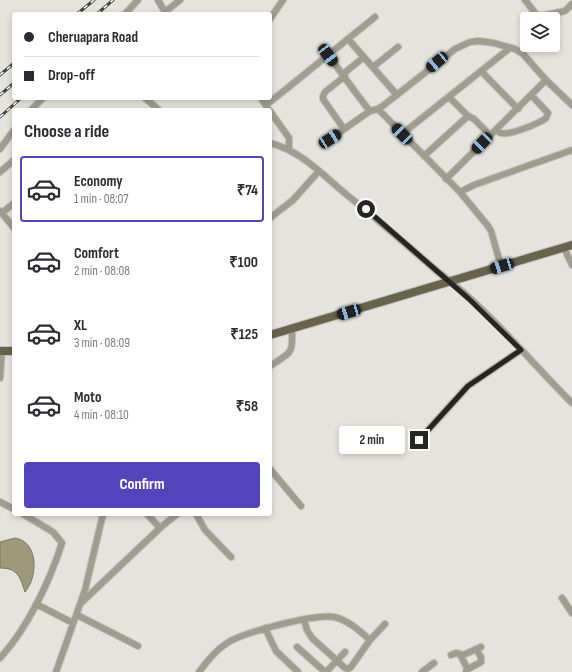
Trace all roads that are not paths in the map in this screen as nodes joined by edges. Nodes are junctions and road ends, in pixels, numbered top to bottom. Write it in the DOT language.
graph roads {
  1 [pos="138,0"];
  2 [pos="158,0"];
  3 [pos="180,0"];
  4 [pos="283,0"];
  5 [pos="525,0"];
  6 [pos="572,4"];
  7 [pos="126,12"];
  8 [pos="164,12"];
  9 [pos="166,12"];
  10 [pos="272,16"];
  11 [pos="375,17"];
  12 [pos="348,39"];
  13 [pos="398,47"];
  14 [pos="510,48"];
  15 [pos="328,55"];
  16 [pos="364,57"];
  17 [pos="373,67"];
  18 [pos="481,71"];
  19 [pos="344,75"];
  20 [pos="546,80"];
  21 [pos="397,95"];
  22 [pos="532,96"];
  23 [pos="449,97"];
  24 [pos="41,100"];
  25 [pos="147,100"];
  26 [pos="572,105"];
  27 [pos="33,108"];
  28 [pos="157,108"];
  29 [pos="269,108"];
  30 [pos="378,109"];
  31 [pos="518,109"];
  32 [pos="370,111"];
  33 [pos="272,115"];
  34 [pos="468,116"];
  35 [pos="344,130"];
  36 [pos="496,130"];
  37 [pos="12,133"];
  38 [pos="402,134"];
  39 [pos="490,135"];
  40 [pos="330,139"];
  41 [pos="272,144"];
  42 [pos="0,149"];
  43 [pos="288,149"];
  44 [pos="572,150"];
  45 [pos="424,156"];
  46 [pos="12,162"];
  47 [pos="319,171"];
  48 [pos="0,172"];
  49 [pos="446,179"];
  50 [pos="460,192"];
  51 [pos="12,204"];
  52 [pos="1,212"];
  53 [pos="272,216"];
  54 [pos="12,226"];
  55 [pos="568,247"];
  56 [pos="572,265"];
  57 [pos="502,266"];
  58 [pos="450,282"];
  59 [pos="292,329"];
  60 [pos="272,334"];
  61 [pos="521,350"];
  62 [pos="1,351"];
  63 [pos="12,351"];
  64 [pos="272,364"];
  65 [pos="1,366"];
  66 [pos="0,378"];
  67 [pos="572,403"];
  68 [pos="419,440"];
  69 [pos="272,471"];
  70 [pos="0,502"];
  71 [pos="301,506"];
  72 [pos="12,508"];
  73 [pos="26,516"];
  74 [pos="103,516"];
  75 [pos="149,516"];
  76 [pos="174,516"];
  77 [pos="197,516"];
  78 [pos="160,528"];
  79 [pos="231,557"];
  80 [pos="562,598"];
  81 [pos="81,603"];
  82 [pos="36,604"];
  83 [pos="572,613"];
  84 [pos="77,615"];
  85 [pos="304,620"];
  86 [pos="74,623"];
  87 [pos="385,624"];
  88 [pos="265,628"];
  89 [pos="370,640"];
  90 [pos="138,646"];
  91 [pos="297,647"];
  92 [pos="345,652"];
  93 [pos="450,655"];
  94 [pos="461,656"];
  95 [pos="0,658"];
  96 [pos="336,661"];
  97 [pos="434,663"];
  98 [pos="467,671"];
  99 [pos="56,672"];
  100 [pos="200,672"];
  101 [pos="298,672"];
  102 [pos="326,672"];
  103 [pos="422,672"];
  1 -- 7 [label="street"];
  2 -- 8 [label="street"];
  3 -- 9 [label="street"];
  4 -- 10 [label="street"];
  5 -- 6 [label="street"];
  11 -- 12 [label="street"];
  12 -- 15 [label="street"];
  12 -- 16 [label="street"];
  13 -- 17 [label="street"];
  14 -- 18 [label="street"];
  14 -- 20 [label="street"];
  14 -- 21 [label="street"];
  15 -- 19 [label="street"];
  15 -- 29 [label="street"];
  16 -- 17 [label="street"];
  16 -- 19 [label="street"];
  17 -- 21 [label="street"];
  18 -- 23 [label="street"];
  18 -- 31 [label="street"];
  19 -- 32 [label="street"];
  19 -- 35 [label="street"];
  20 -- 22 [label="street"];
  20 -- 26 [label="street"];
  21 -- 30 [label="street"];
  22 -- 31 [label="street"];
  22 -- 36 [label="street"];
  23 -- 34 [label="street"];
  23 -- 38 [label="street"];
  24 -- 27 [label="street"];
  25 -- 28 [label="street"];
  30 -- 32 [label="street"];
  30 -- 38 [label="street"];
  31 -- 36 [label="street"];
  32 -- 35 [label="street"];
  33 -- 43 [label="street"];
  34 -- 39 [label="street"];
  34 -- 45 [label="street"];
  35 -- 40 [label="street"];
  36 -- 39 [label="street"];
  37 -- 42 [label="street"];
  38 -- 45 [label="street"];
  39 -- 49 [label="street"];
  41 -- 43 [label="street"];
  43 -- 47 [label="street"];
  44 -- 50 [label="street"];
  45 -- 49 [label="street"];
  46 -- 48 [label="street"];
  47 -- 53 [label="street"];
  47 -- 58 [label="street"];
  49 -- 50 [label="street"];
  50 -- 57 [label="street"];
  51 -- 52 [label="street"];
  52 -- 54 [label="street"];
  55 -- 56 [label="street"];
  55 -- 57 [label="main road"];
  57 -- 58 [label="main road"];
  58 -- 59 [label="main road"];
  58 -- 61 [label="street"];
  59 -- 60 [label="main road"];
  59 -- 64 [label="street"];
  61 -- 67 [label="street"];
  61 -- 68 [label="street"];
  62 -- 63 [label="main road"];
  62 -- 65 [label="street"];
  65 -- 66 [label="street"];
  69 -- 71 [label="street"];
  70 -- 72 [label="street"];
  73 -- 82 [label="street"];
  74 -- 81 [label="street"];
  75 -- 78 [label="street"];
  76 -- 78 [label="street"];
  77 -- 79 [label="street"];
  78 -- 81 [label="street"];
  80 -- 83 [label="street"];
  81 -- 84 [label="street"];
  82 -- 86 [label="street"];
  82 -- 95 [label="street"];
  84 -- 86 [label="street"];
  84 -- 90 [label="street"];
  85 -- 88 [label="street"];
  85 -- 89 [label="street"];
  85 -- 96 [label="street"];
  86 -- 99 [label="street"];
  87 -- 89 [label="street"];
  88 -- 100 [label="street"];
  88 -- 101 [label="street"];
  89 -- 96 [label="street"];
  91 -- 102 [label="street"];
  92 -- 96 [label="street"];
  93 -- 94 [label="street"];
  94 -- 98 [label="street"];
  94 -- 98 [label="street"];
  96 -- 102 [label="street"];
  97 -- 103 [label="street"];
}
